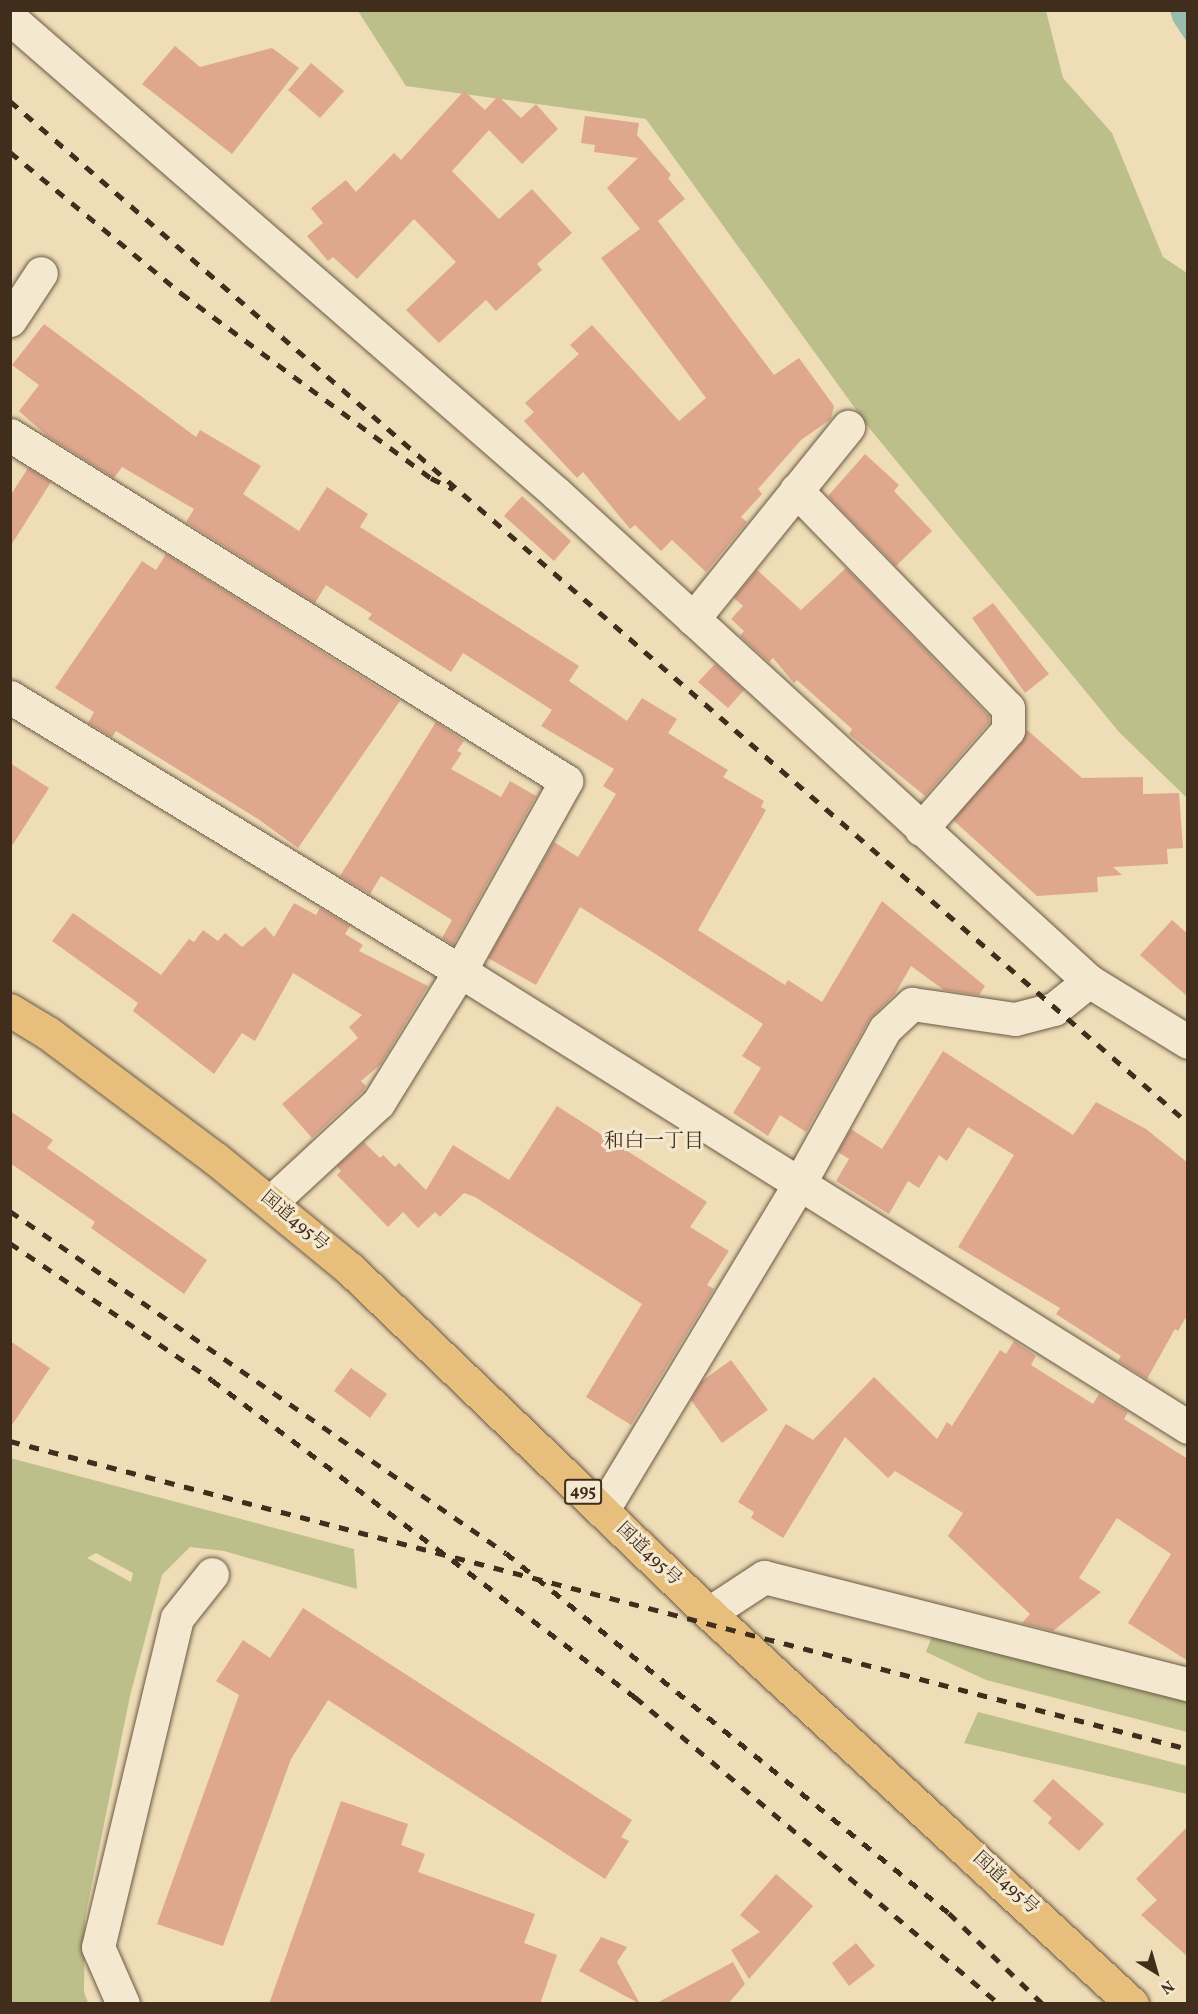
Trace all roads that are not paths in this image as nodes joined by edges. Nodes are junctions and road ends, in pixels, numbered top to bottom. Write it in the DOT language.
graph roads {
  1 [pos="15,16"];
  2 [pos="41,273"];
  3 [pos="10,320"];
  4 [pos="848,427"];
  5 [pos="10,435"];
  6 [pos="796,490"];
  7 [pos="693,619"];
  8 [pos="10,698"];
  9 [pos="921,829"];
  10 [pos="460,971"];
  11 [pos="1089,981"];
  12 [pos="10,1010"];
  13 [pos="1188,1042"];
  14 [pos="799,1184"];
  15 [pos="271,1202"];
  16 [pos="1188,1427"];
  17 [pos="602,1510"];
  18 [pos="213,1574"];
  19 [pos="709,1613"];
  20 [pos="1188,1684"];
  21 [pos="123,2004"];
  22 [pos="1132,2004"];
  1 -- 7 [label="street"];
  2 -- 3 [label="street"];
  4 -- 6 [label="street"];
  5 -- 10 [label="street"];
  6 -- 7 [label="street"];
  6 -- 9 [label="street"];
  7 -- 9 [label="street"];
  8 -- 10 [label="street"];
  9 -- 11 [label="street"];
  10 -- 14 [label="street"];
  10 -- 15 [label="street"];
  11 -- 13 [label="street"];
  11 -- 14 [label="street"];
  12 -- 15 [label="highway, 国道495号 / 495"];
  14 -- 16 [label="street"];
  14 -- 17 [label="street"];
  15 -- 17 [label="highway, 国道495号 / 495"];
  17 -- 19 [label="highway, 国道495号 / 495"];
  18 -- 21 [label="street"];
  19 -- 20 [label="street"];
  19 -- 22 [label="highway, 国道495号 / 495"];
}
